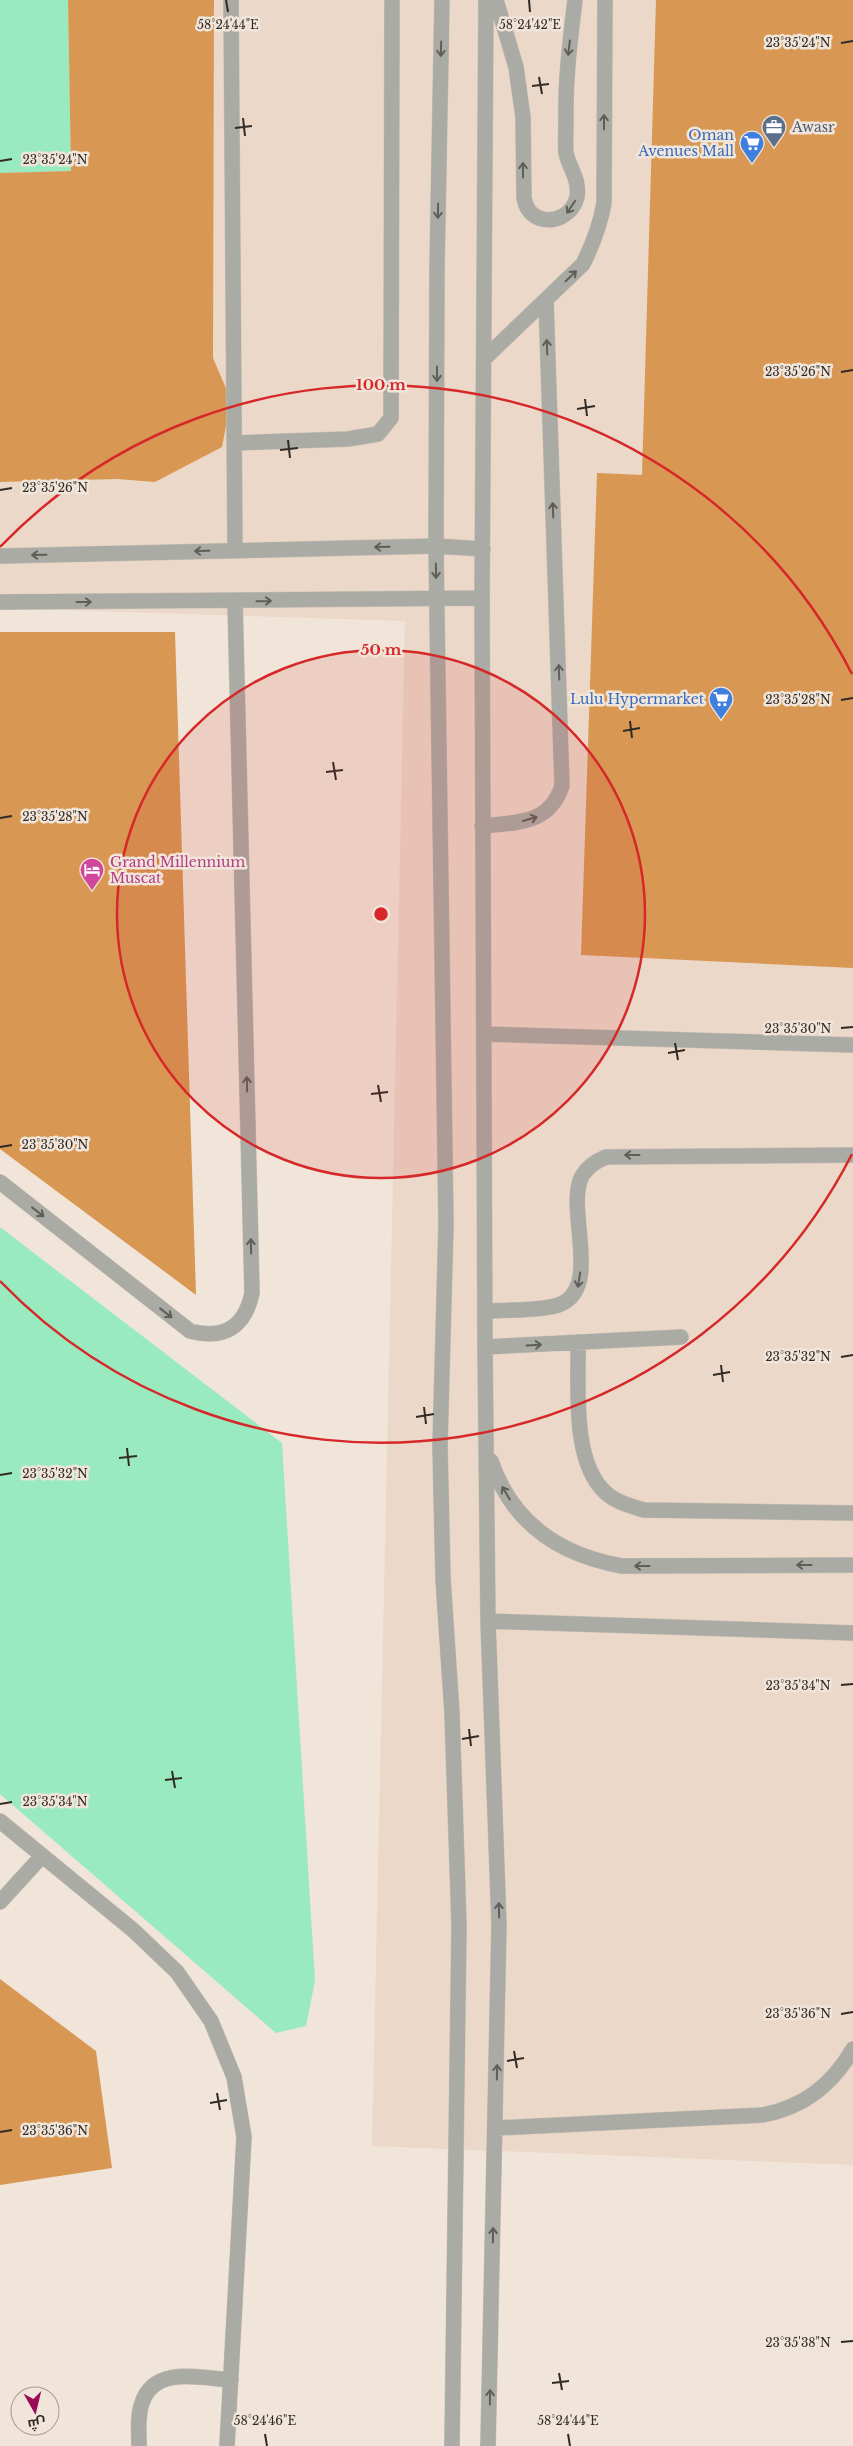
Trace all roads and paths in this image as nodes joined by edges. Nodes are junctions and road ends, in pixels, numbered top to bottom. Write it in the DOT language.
graph roads {
  1 [pos="231,0"];
  2 [pos="392,0"];
  3 [pos="442,0"];
  4 [pos="486,0"];
  5 [pos="496,0"];
  6 [pos="575,0"];
  7 [pos="605,0"];
  8 [pos="546,300"];
  9 [pos="485,358"];
  10 [pos="234,443"];
  11 [pos="436,546"];
  12 [pos="483,549"];
  13 [pos="235,550"];
  14 [pos="0,556"];
  15 [pos="482,598"];
  16 [pos="437,599"];
  17 [pos="235,601"];
  18 [pos="0,602"];
  19 [pos="482,826"];
  20 [pos="484,1034"];
  21 [pos="853,1045"];
  22 [pos="853,1155"];
  23 [pos="0,1182"];
  24 [pos="486,1311"];
  25 [pos="681,1337"];
  26 [pos="578,1342"];
  27 [pos="485,1347"];
  28 [pos="487,1450"];
  29 [pos="853,1513"];
  30 [pos="853,1565"];
  31 [pos="488,1621"];
  32 [pos="853,1633"];
  33 [pos="0,1821"];
  34 [pos="42,1856"];
  35 [pos="0,1902"];
  36 [pos="853,2049"];
  37 [pos="496,2128"];
  38 [pos="231,2380"];
  39 [pos="139,2446"];
  40 [pos="227,2446"];
  41 [pos="452,2446"];
  42 [pos="488,2446"];
  1 -- 10 [label="street"];
  2 -- 10 [label="street"];
  3 -- 11 [label="street, one-way"];
  4 -- 9 [label="street"];
  6 -- 5 [label="street, one-way"];
  8 -- 7 [label="street, one-way"];
  8 -- 9 [label="street"];
  19 -- 8 [label="street, one-way"];
  9 -- 12 [label="street"];
  10 -- 13 [label="street"];
  11 -- 12 [label="street"];
  11 -- 13 [label="street, one-way"];
  11 -- 16 [label="street, one-way"];
  12 -- 15 [label="street"];
  13 -- 14 [label="street, one-way"];
  15 -- 16 [label="street"];
  15 -- 19 [label="street"];
  17 -- 16 [label="street, one-way"];
  16 -- 41 [label="street"];
  18 -- 17 [label="street, one-way"];
  23 -- 17 [label="street, one-way"];
  19 -- 20 [label="street"];
  20 -- 21 [label="street"];
  20 -- 24 [label="street"];
  22 -- 24 [label="street, one-way"];
  24 -- 27 [label="street"];
  25 -- 26 [label="street"];
  27 -- 26 [label="street, one-way"];
  26 -- 29 [label="street"];
  27 -- 28 [label="street"];
  30 -- 28 [label="street, one-way"];
  28 -- 31 [label="street"];
  31 -- 32 [label="street"];
  37 -- 31 [label="street, one-way"];
  33 -- 34 [label="street"];
  34 -- 35 [label="street"];
  34 -- 38 [label="street"];
  36 -- 37 [label="street"];
  42 -- 37 [label="street, one-way"];
  38 -- 39 [label="street"];
  38 -- 40 [label="street"];
}
